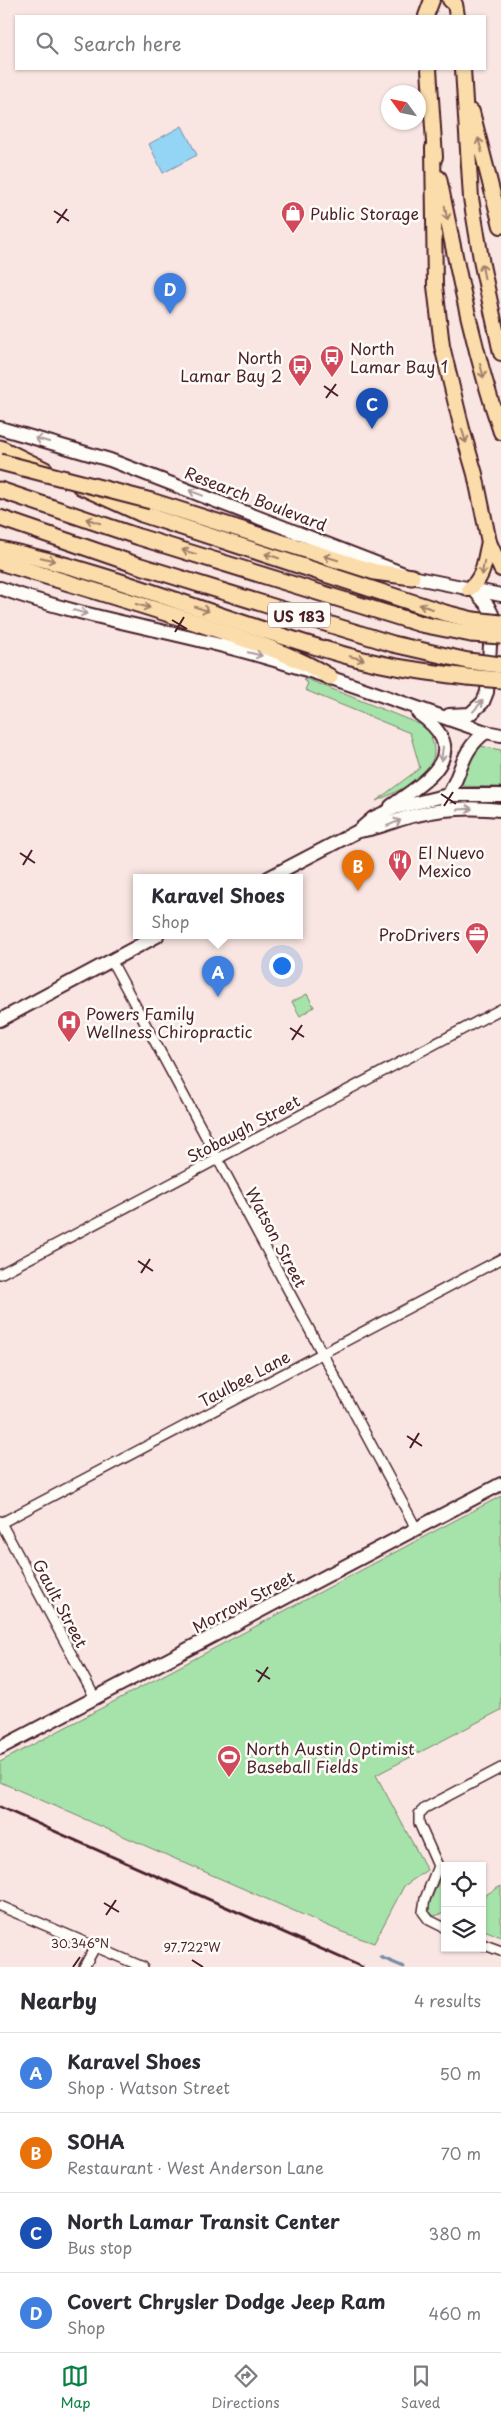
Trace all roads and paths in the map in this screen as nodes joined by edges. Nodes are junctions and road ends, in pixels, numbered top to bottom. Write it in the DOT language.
graph roads {
  1 [pos="432,0"];
  2 [pos="450,0"];
  3 [pos="426,15"];
  4 [pos="457,15"];
  5 [pos="429,70"];
  6 [pos="463,70"];
  7 [pos="465,87"];
  8 [pos="433,148"];
  9 [pos="501,226"];
  10 [pos="501,353"];
  11 [pos="0,428"];
  12 [pos="501,432"];
  13 [pos="0,448"];
  14 [pos="0,462"];
  15 [pos="0,490"];
  16 [pos="0,518"];
  17 [pos="489,542"];
  18 [pos="0,549"];
  19 [pos="0,562"];
  20 [pos="501,569"];
  21 [pos="412,577"];
  22 [pos="0,588"];
  23 [pos="472,590"];
  24 [pos="501,595"];
  25 [pos="501,623"];
  26 [pos="472,627"];
  27 [pos="501,636"];
  28 [pos="501,665"];
  29 [pos="330,677"];
  30 [pos="501,680"];
  31 [pos="406,704"];
  32 [pos="434,714"];
  33 [pos="486,732"];
  34 [pos="501,735"];
  35 [pos="448,795"];
  36 [pos="501,795"];
  37 [pos="501,810"];
  38 [pos="429,812"];
  39 [pos="373,818"];
  40 [pos="358,831"];
  41 [pos="276,874"];
  42 [pos="151,939"];
  43 [pos="111,960"];
  44 [pos="501,1009"];
  45 [pos="3,1016"];
  46 [pos="218,1158"];
  47 [pos="501,1259"];
  48 [pos="0,1274"];
  49 [pos="323,1353"];
  50 [pos="501,1484"];
  51 [pos="0,1522"];
  52 [pos="416,1528"];
  53 [pos="95,1698"];
  54 [pos="0,1748"];
  55 [pos="501,1768"];
  56 [pos="0,1906"];
  57 [pos="441,1926"];
  58 [pos="486,1946"];
  59 [pos="96,1947"];
  60 [pos="501,1952"];
  61 [pos="84,1967"];
  62 [pos="143,1967"];
  1 -- 3 [label="main road"];
  2 -- 4 [label="main road"];
  5 -- 8 [label="main road"];
  6 -- 7 [label="main road"];
  9 -- 7 [label="main road, one-way"];
  10 -- 7 [label="main road, one-way"];
  8 -- 12 [label="main road, one-way"];
  8 -- 17 [label="main road, one-way"];
  21 -- 11 [label="main road, Research Boulevard, one-way"];
  26 -- 13 [label="highway, one-way"];
  21 -- 14 [label="highway, one-way, bridge"];
  26 -- 15 [label="highway, US 183, one-way"];
  16 -- 28 [label="highway, US 183, bridge"];
  17 -- 20 [label="main road"];
  17 -- 23 [label="main road, one-way"];
  18 -- 30 [label="highway, one-way, bridge"];
  19 -- 29 [label="highway, one-way"];
  21 -- 23 [label="main road, Research Boulevard"];
  22 -- 29 [label="main road, one-way"];
  23 -- 24 [label="main road, Research Boulevard"];
  32 -- 23 [label="main road, one-way"];
  25 -- 26 [label="highway, bridge"];
  26 -- 27 [label="highway, US 183, bridge"];
  29 -- 31 [label="main road"];
  31 -- 32 [label="main road"];
  31 -- 39 [label="main road, one-way"];
  32 -- 33 [label="main road"];
  33 -- 34 [label="main road"];
  33 -- 35 [label="main road"];
  35 -- 36 [label="main road"];
  35 -- 38 [label="main road"];
  35 -- 39 [label="main road"];
  38 -- 37 [label="main road, one-way"];
  40 -- 38 [label="main road, one-way"];
  39 -- 40 [label="main road"];
  40 -- 41 [label="main road"];
  42 -- 43 [label="main road"];
  43 -- 45 [label="main road"];
  43 -- 46 [label="street, Watson Street"];
  44 -- 46 [label="street, Stobaugh Street"];
  46 -- 48 [label="street, Stobaugh Street"];
  46 -- 49 [label="street, Watson Street"];
  47 -- 49 [label="street, Taulbee Lane"];
  49 -- 51 [label="street, Taulbee Lane"];
  49 -- 52 [label="street, Watson Street"];
  50 -- 52 [label="main road, Morrow Street"];
  51 -- 53 [label="street, Gault Street"];
  52 -- 53 [label="main road, Morrow Street"];
  53 -- 54 [label="main road, Morrow Street"];
  55 -- 57 [label="street"];
  56 -- 59 [label="street"];
  58 -- 60 [label="street"];
  59 -- 61 [label="street"];
  59 -- 62 [label="street"];
}
